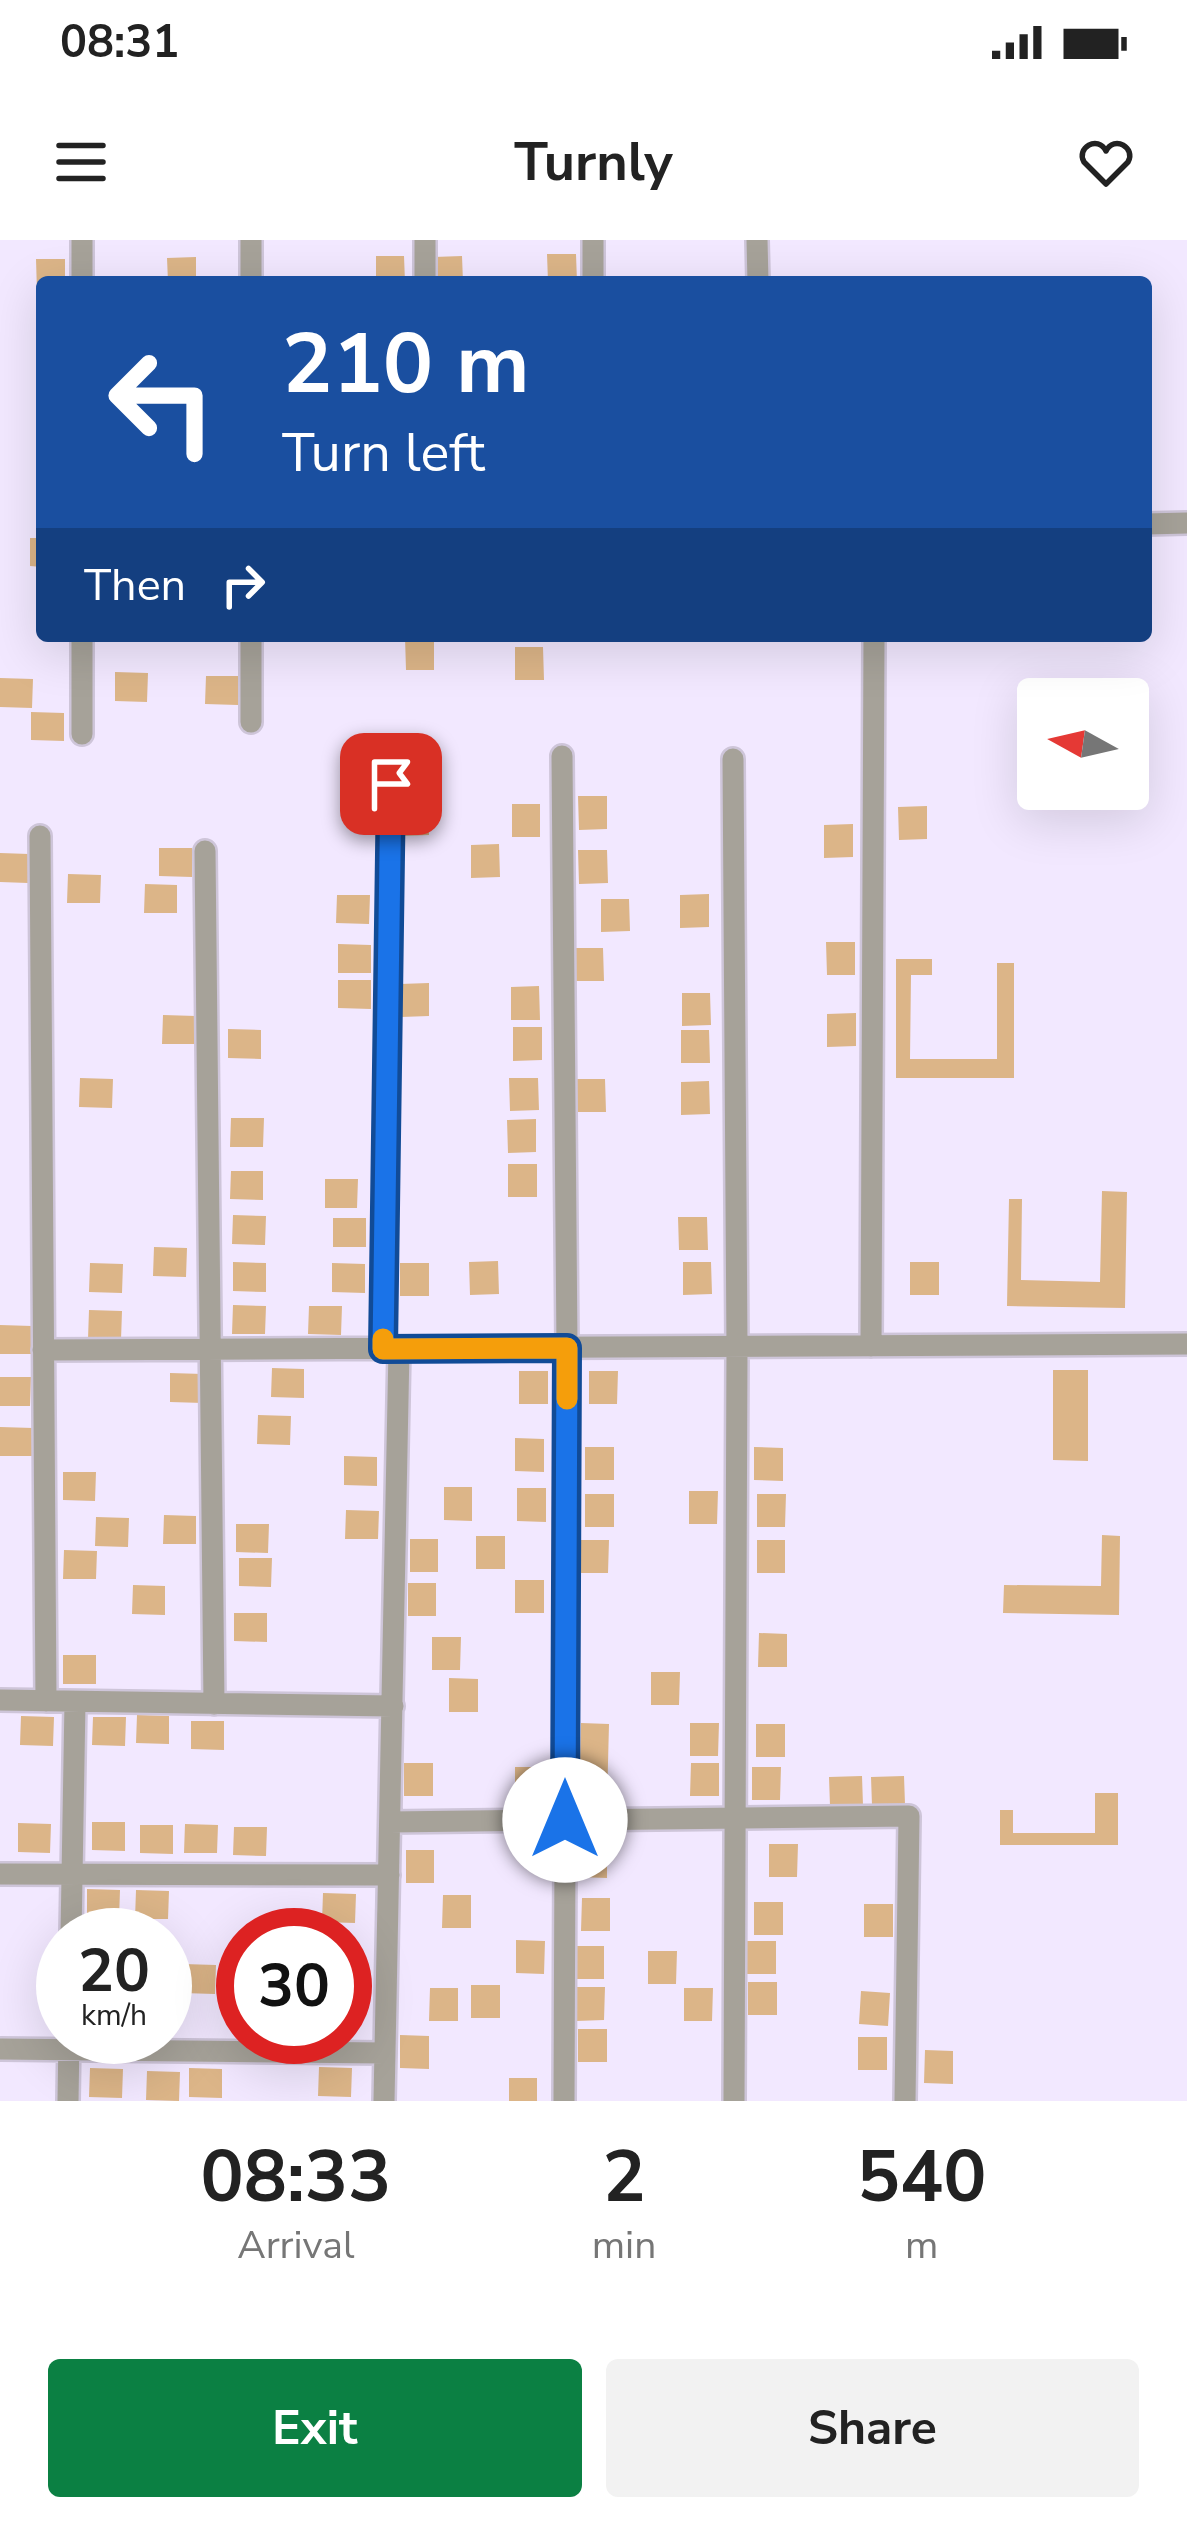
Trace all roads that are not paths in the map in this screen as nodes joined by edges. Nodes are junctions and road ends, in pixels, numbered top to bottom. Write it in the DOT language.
graph roads {
  1 [pos="82,240"];
  2 [pos="251,240"];
  3 [pos="425,240"];
  4 [pos="593,240"];
  5 [pos="758,240"];
  6 [pos="82,276"];
  7 [pos="251,276"];
  8 [pos="425,276"];
  9 [pos="593,276"];
  10 [pos="758,276"];
  11 [pos="1187,523"];
  12 [pos="1152,524"];
  13 [pos="82,642"];
  14 [pos="251,642"];
  15 [pos="874,642"];
  16 [pos="251,722"];
  17 [pos="82,734"];
  18 [pos="562,756"];
  19 [pos="733,759"];
  20 [pos="391,784"];
  21 [pos="40,836"];
  22 [pos="205,850"];
  23 [pos="1187,1344"];
  24 [pos="871,1346"];
  25 [pos="737,1347"];
  26 [pos="567,1348"];
  27 [pos="391,1349"];
  28 [pos="43,1350"];
  29 [pos="211,1350"];
  30 [pos="0,1700"];
  31 [pos="46,1701"];
  32 [pos="75,1702"];
  33 [pos="214,1704"];
  34 [pos="393,1706"];
  35 [pos="735,1818"];
  36 [pos="565,1820"];
  37 [pos="390,1822"];
  38 [pos="0,1874"];
  39 [pos="73,1874"];
  40 [pos="389,1875"];
  41 [pos="72,1908"];
  42 [pos="36,2046"];
  43 [pos="192,2047"];
  44 [pos="0,2049"];
  45 [pos="385,2053"];
  46 [pos="69,2064"];
  47 [pos="68,2101"];
  48 [pos="384,2101"];
  49 [pos="564,2101"];
  50 [pos="734,2101"];
  51 [pos="905,2101"];
  1 -- 6 [label="street"];
  2 -- 7 [label="street"];
  3 -- 8 [label="street"];
  4 -- 9 [label="street"];
  5 -- 10 [label="street"];
  11 -- 12 [label="street"];
  13 -- 17 [label="street"];
  14 -- 16 [label="street"];
  15 -- 24 [label="street"];
  18 -- 26 [label="street"];
  19 -- 25 [label="street"];
  20 -- 27 [label="street"];
  21 -- 28 [label="street"];
  22 -- 29 [label="street"];
  23 -- 24 [label="street"];
  24 -- 25 [label="street"];
  25 -- 26 [label="street"];
  25 -- 35 [label="street"];
  26 -- 27 [label="street"];
  26 -- 36 [label="street"];
  27 -- 29 [label="street"];
  27 -- 34 [label="street"];
  28 -- 29 [label="street"];
  28 -- 31 [label="street"];
  29 -- 33 [label="street"];
  30 -- 31 [label="street"];
  31 -- 32 [label="street"];
  32 -- 33 [label="street"];
  32 -- 39 [label="street"];
  33 -- 34 [label="street"];
  34 -- 37 [label="street"];
  35 -- 36 [label="street"];
  35 -- 50 [label="street"];
  35 -- 51 [label="street"];
  36 -- 37 [label="street"];
  36 -- 49 [label="street"];
  37 -- 40 [label="street"];
  38 -- 39 [label="street"];
  39 -- 40 [label="street"];
  39 -- 41 [label="street"];
  40 -- 45 [label="street"];
  42 -- 44 [label="street"];
  43 -- 45 [label="street"];
  45 -- 48 [label="street"];
  46 -- 47 [label="street"];
}
